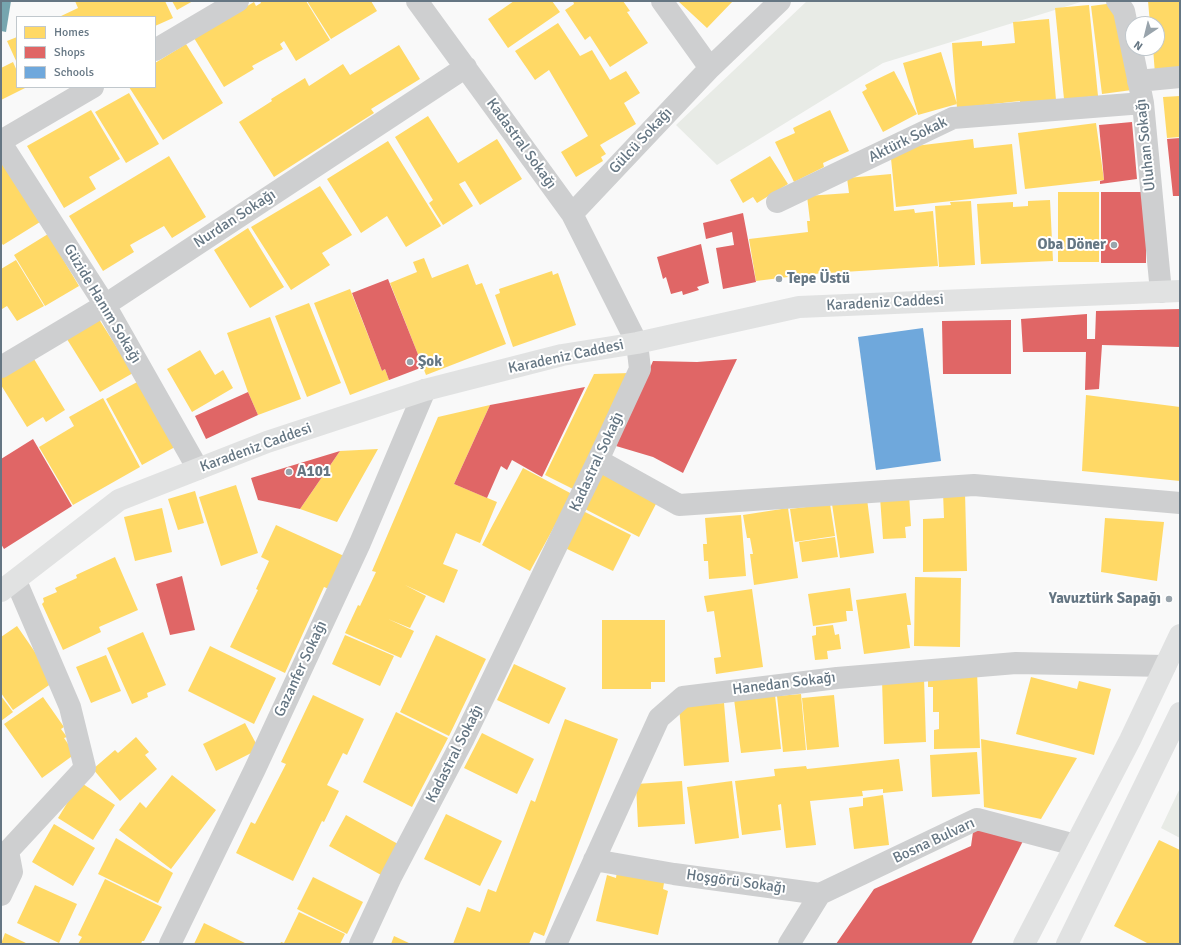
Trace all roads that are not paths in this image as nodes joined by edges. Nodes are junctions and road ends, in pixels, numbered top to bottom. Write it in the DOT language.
graph roads {
  1 [pos="238,1"];
  2 [pos="418,1"];
  3 [pos="662,1"];
  4 [pos="780,1"];
  5 [pos="1117,1"];
  6 [pos="156,49"];
  7 [pos="466,67"];
  8 [pos="710,68"];
  9 [pos="1180,77"];
  10 [pos="1138,81"];
  11 [pos="90,88"];
  12 [pos="1143,103"];
  13 [pos="1,142"];
  14 [pos="777,202"];
  15 [pos="572,214"];
  16 [pos="1171,291"];
  17 [pos="105,305"];
  18 [pos="637,343"];
  19 [pos="1,367"];
  20 [pos="425,390"];
  21 [pos="598,460"];
  22 [pos="198,469"];
  23 [pos="1180,503"];
  24 [pos="8,586"];
  25 [pos="1180,635"];
  26 [pos="1165,666"];
  27 [pos="1180,713"];
  28 [pos="1075,845"];
  29 [pos="4,852"];
  30 [pos="594,860"];
  31 [pos="820,894"];
  32 [pos="1,895"];
  33 [pos="170,944"];
  34 [pos="360,944"];
  35 [pos="556,944"];
  36 [pos="789,944"];
  37 [pos="1024,944"];
  38 [pos="1067,944"];
  1 -- 6 [label="street"];
  2 -- 7 [label="street, Kadastral Sokağı"];
  3 -- 8 [label="street"];
  4 -- 8 [label="street, Gülcü Sokağı"];
  5 -- 10 [label="street, Uluhan Sokağı"];
  7 -- 15 [label="street, Kadastral Sokağı"];
  7 -- 17 [label="street, Nurdan Sokağı"];
  8 -- 15 [label="street, Gülcü Sokağı"];
  9 -- 10 [label="street"];
  10 -- 12 [label="street, Uluhan Sokağı"];
  11 -- 13 [label="street"];
  12 -- 14 [label="street, Aktürk Sokak"];
  12 -- 16 [label="street, Uluhan Sokağı"];
  13 -- 17 [label="street, Güzide Hanım Sokağı"];
  15 -- 18 [label="street, Kadastral Sokağı"];
  16 -- 18 [label="main road, Karadeniz Caddesi"];
  17 -- 19 [label="street, Nurdan Sokağı"];
  17 -- 22 [label="street, Güzide Hanım Sokağı"];
  18 -- 20 [label="main road, Karadeniz Caddesi"];
  18 -- 21 [label="street, Kadastral Sokağı"];
  20 -- 22 [label="main road, Karadeniz Caddesi"];
  20 -- 33 [label="street, Gazanfer Sokağı"];
  21 -- 23 [label="street"];
  21 -- 34 [label="street, Kadastral Sokağı"];
  22 -- 24 [label="main road, Karadeniz Caddesi"];
  24 -- 29 [label="street"];
  25 -- 26 [label="main road"];
  26 -- 28 [label="main road"];
  26 -- 30 [label="street, Hanedan Sokağı"];
  27 -- 38 [label="main road"];
  28 -- 31 [label="street, Bosna Bulvarı"];
  28 -- 37 [label="main road"];
  29 -- 32 [label="street"];
  30 -- 31 [label="street, Hoşgörü Sokağı"];
  30 -- 35 [label="street, Hanedan Sokağı"];
  31 -- 36 [label="street"];
}
